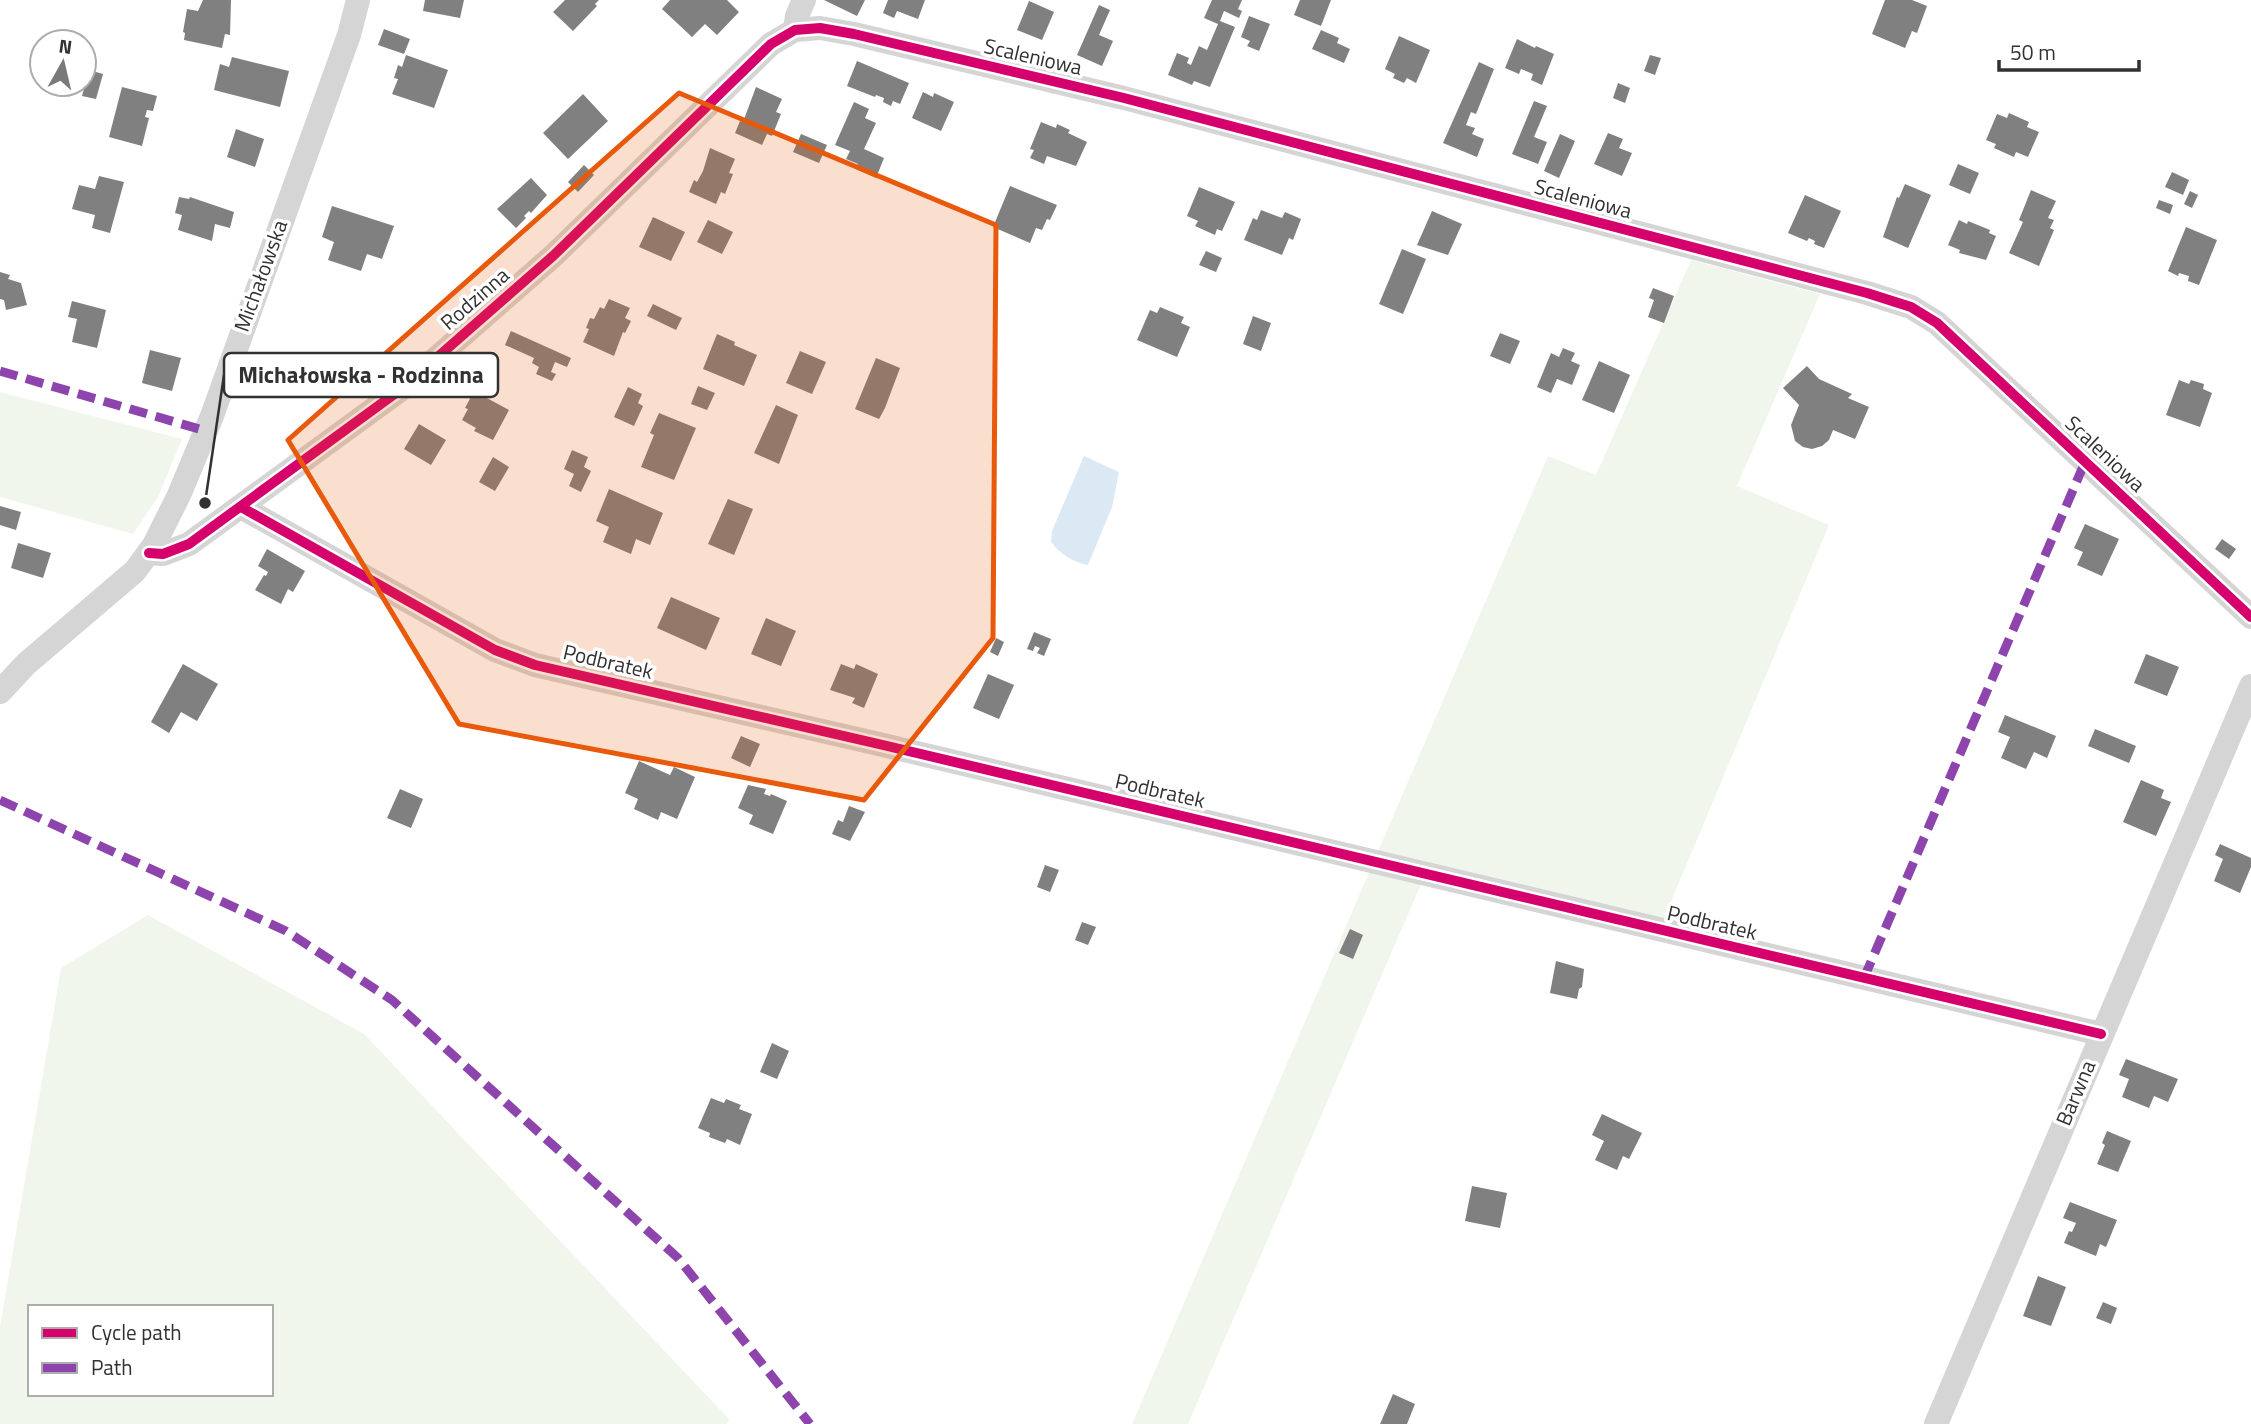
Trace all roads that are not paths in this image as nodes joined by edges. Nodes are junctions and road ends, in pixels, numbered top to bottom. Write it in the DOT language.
graph roads {
  1 [pos="358,0"];
  2 [pos="804,0"];
  3 [pos="795,30"];
  4 [pos="242,507"];
  5 [pos="149,553"];
  6 [pos="2251,617"];
  7 [pos="2251,685"];
  8 [pos="0,692"];
  9 [pos="2101,1034"];
  10 [pos="1936,1424"];
  1 -- 5 [label="street, Michałowska"];
  2 -- 3 [label="street"];
  3 -- 4 [label="street, Rodzinna"];
  3 -- 6 [label="street, Scaleniowa"];
  4 -- 5 [label="street, Rodzinna"];
  4 -- 9 [label="street, Podbratek"];
  5 -- 8 [label="street, Michałowska"];
  7 -- 9 [label="street, Barwna"];
  9 -- 10 [label="street, Barwna"];
}
